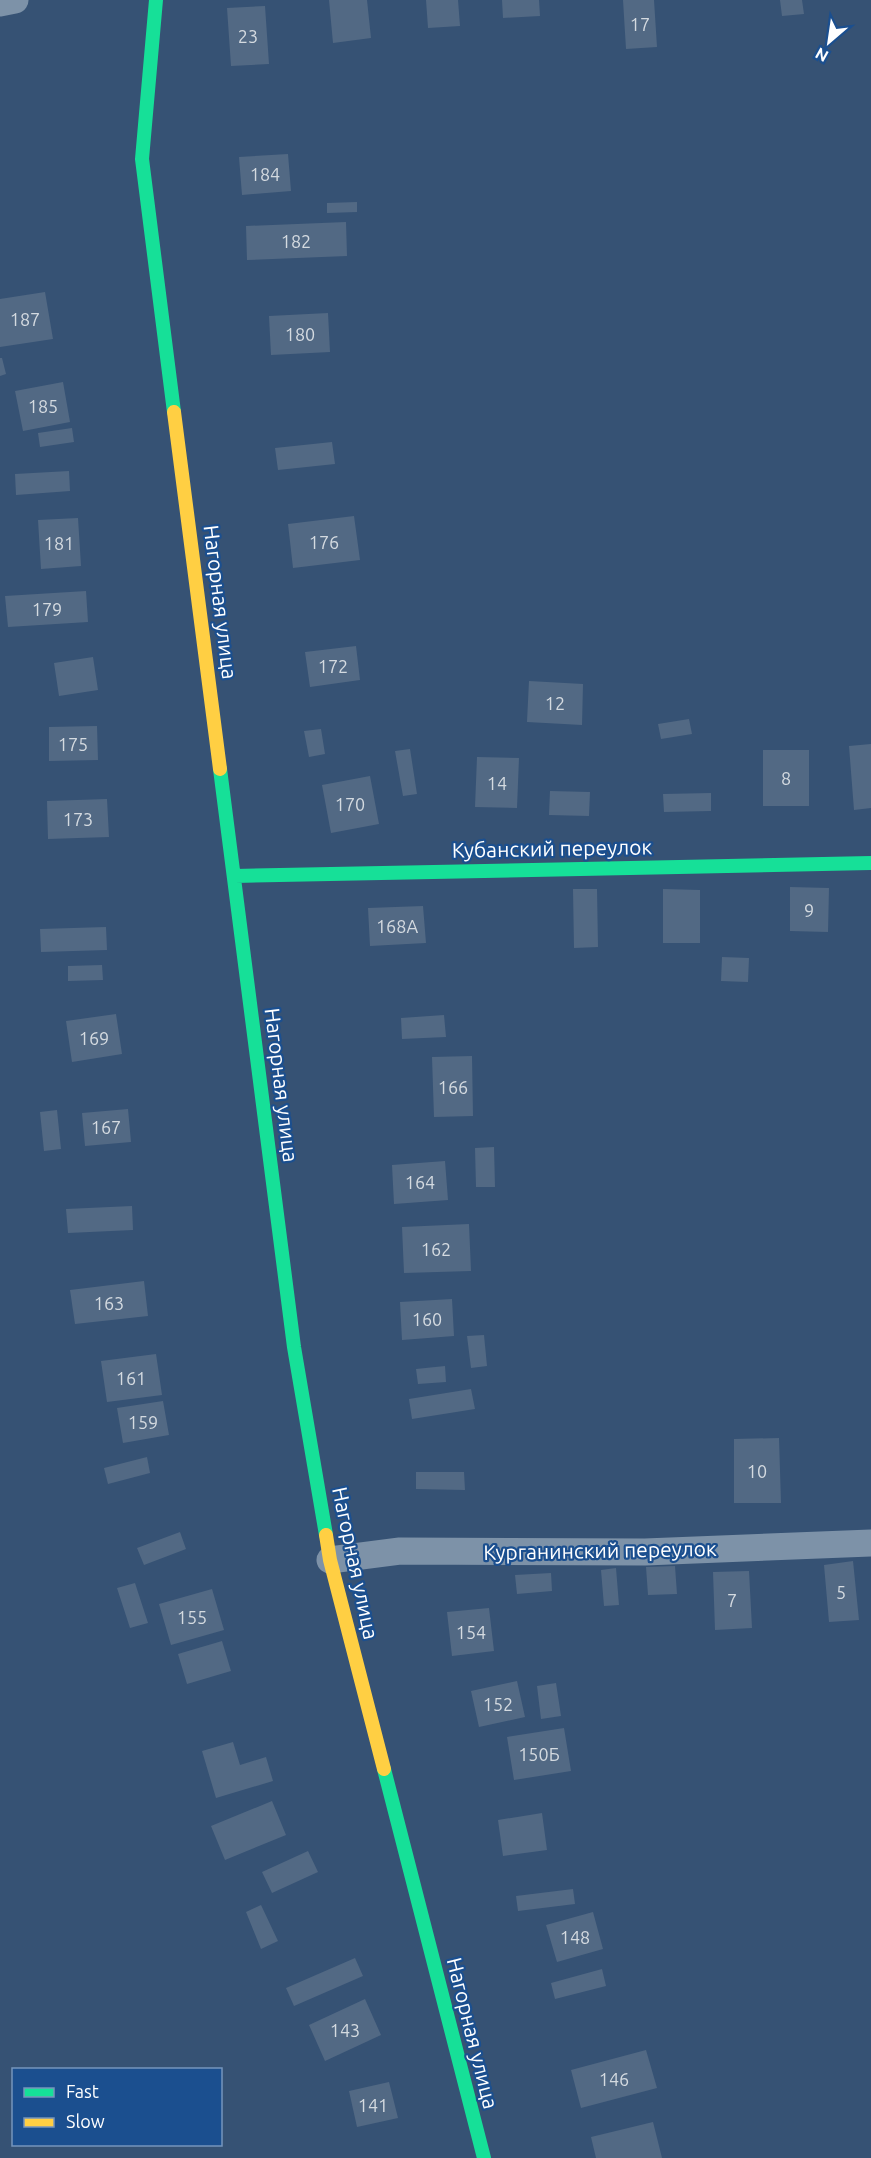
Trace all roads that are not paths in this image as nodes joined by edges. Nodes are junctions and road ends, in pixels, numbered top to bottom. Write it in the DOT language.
graph roads {
  1 [pos="15,0"];
  2 [pos="156,0"];
  3 [pos="0,3"];
  4 [pos="871,862"];
  5 [pos="235,876"];
  6 [pos="871,1543"];
  7 [pos="330,1560"];
  8 [pos="484,2158"];
  1 -- 3 [label="street"];
  2 -- 5 [label="street, Нагорная улица"];
  4 -- 5 [label="street, Кубанский переулок"];
  5 -- 7 [label="street, Нагорная улица"];
  6 -- 7 [label="street, Курганинский переулок"];
  7 -- 8 [label="street, Нагорная улица"];
}
